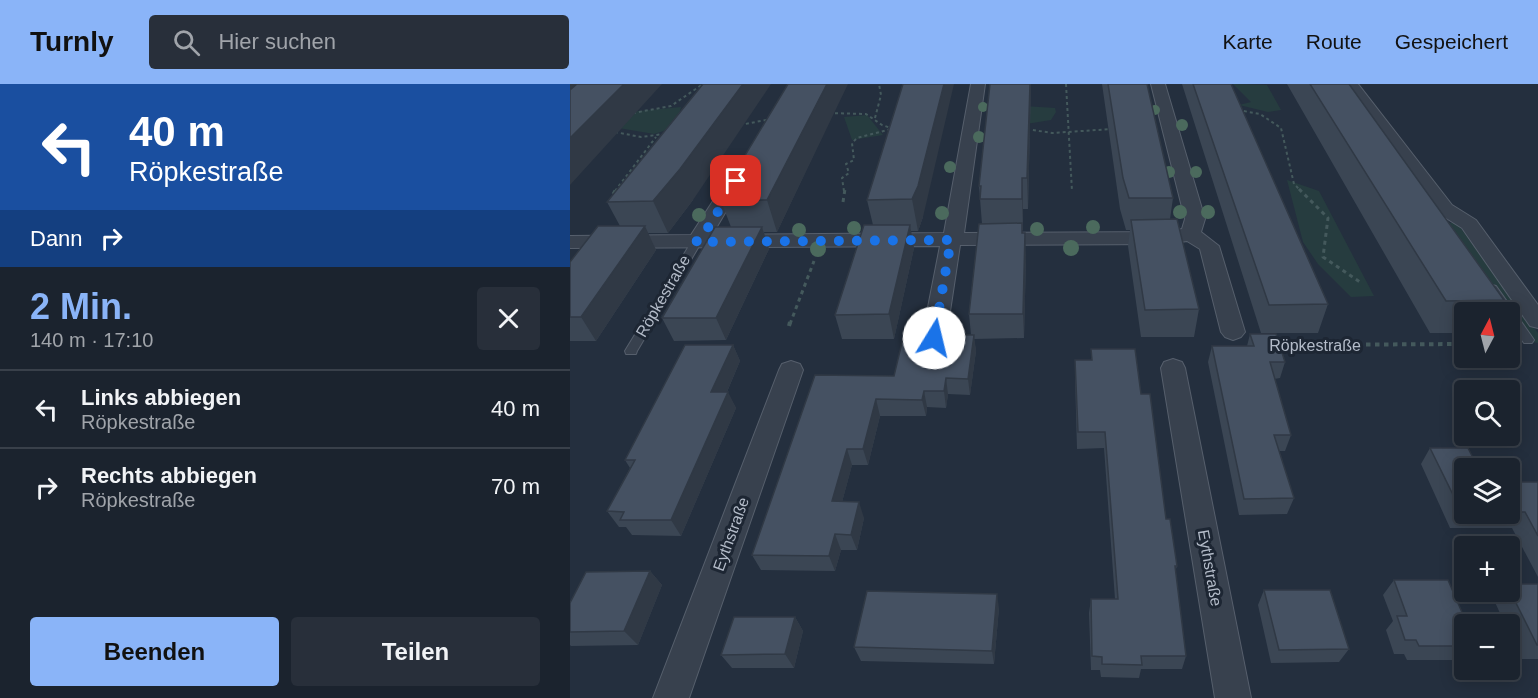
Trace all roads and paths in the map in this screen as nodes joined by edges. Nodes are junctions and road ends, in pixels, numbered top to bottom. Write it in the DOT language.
graph roads {
  1 [pos="703,84"];
  2 [pos="879,84"];
  3 [pos="978,84"];
  4 [pos="1066,84"];
  5 [pos="1158,84"];
  6 [pos="1350,84"];
  7 [pos="828,113"];
  8 [pos="625,115"];
  9 [pos="780,118"];
  10 [pos="875,118"];
  11 [pos="730,127"];
  12 [pos="891,129"];
  13 [pos="903,129"];
  14 [pos="612,132"];
  15 [pos="668,133"];
  16 [pos="657,136"];
  17 [pos="747,160"];
  18 [pos="1294,184"];
  19 [pos="1071,191"];
  20 [pos="613,194"];
  21 [pos="843,202"];
  22 [pos="1191,234"];
  23 [pos="951,240"];
  24 [pos="570,242"];
  25 [pos="696,242"];
  26 [pos="816,255"];
  27 [pos="1486,281"];
  28 [pos="1360,282"];
  29 [pos="1501,302"];
  30 [pos="1538,321"];
  31 [pos="789,326"];
  32 [pos="1520,329"];
  33 [pos="1233,333"];
  34 [pos="934,338"];
  35 [pos="1528,340"];
  36 [pos="1454,344"];
  37 [pos="631,351"];
  38 [pos="1173,368"];
  39 [pos="791,370"];
  40 [pos="671,698"];
  41 [pos="1233,698"];
  1 -- 8 [label="path"];
  2 -- 10 [label="path"];
  3 -- 23 [label="street"];
  4 -- 19 [label="path"];
  5 -- 22 [label="street"];
  6 -- 30 [label="street"];
  7 -- 10 [label="path"];
  9 -- 11 [label="path"];
  10 -- 12 [label="path"];
  12 -- 13 [label="path"];
  12 -- 21 [label="path"];
  14 -- 16 [label="path"];
  15 -- 16 [label="path"];
  16 -- 20 [label="path"];
  17 -- 25 [label="street, Röpkestraße"];
  18 -- 28 [label="path"];
  22 -- 23 [label="street, Röpkestraße"];
  22 -- 33 [label="street"];
  23 -- 25 [label="street, Röpkestraße"];
  23 -- 34 [label="street"];
  24 -- 25 [label="street, Röpkestraße"];
  25 -- 37 [label="lane, Röpkestraße"];
  26 -- 31 [label="path"];
  27 -- 29 [label="lane"];
  32 -- 35 [label="lane"];
  33 -- 36 [label="path, Röpkestraße"];
  38 -- 41 [label="street, Eythstraße"];
  39 -- 40 [label="street, Eythstraße"];
}
